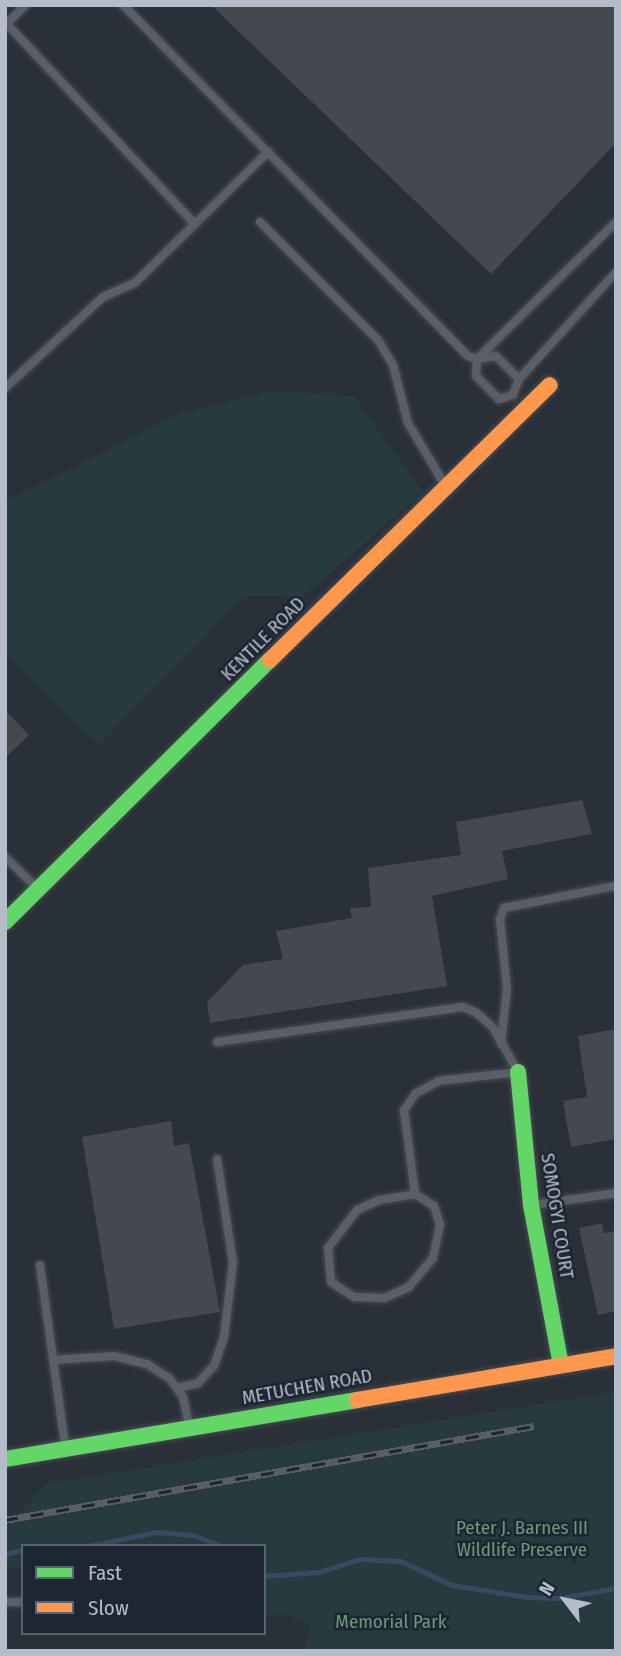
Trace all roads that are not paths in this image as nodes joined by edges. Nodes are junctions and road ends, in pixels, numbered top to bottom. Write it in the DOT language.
graph roads {
  1 [pos="26,5"];
  2 [pos="124,5"];
  3 [pos="6,24"];
  4 [pos="268,152"];
  5 [pos="260,222"];
  6 [pos="616,222"];
  7 [pos="195,224"];
  8 [pos="616,272"];
  9 [pos="477,359"];
  10 [pos="519,379"];
  11 [pos="550,385"];
  12 [pos="5,388"];
  13 [pos="513,395"];
  14 [pos="527,409"];
  15 [pos="447,488"];
  16 [pos="5,858"];
  17 [pos="614,886"];
  18 [pos="39,890"];
  19 [pos="5,922"];
  20 [pos="217,1042"];
  21 [pos="501,1044"];
  22 [pos="518,1072"];
  23 [pos="217,1158"];
  24 [pos="616,1193"];
  25 [pos="415,1194"];
  26 [pos="531,1205"];
  27 [pos="40,1265"];
  28 [pos="616,1356"];
  29 [pos="53,1360"];
  30 [pos="561,1365"];
  31 [pos="177,1388"];
  32 [pos="189,1428"];
  33 [pos="66,1449"];
  34 [pos="5,1459"];
  1 -- 3 [label="lane"];
  2 -- 4 [label="lane"];
  3 -- 7 [label="lane"];
  4 -- 7 [label="lane"];
  4 -- 9 [label="lane"];
  5 -- 15 [label="lane"];
  6 -- 9 [label="lane"];
  7 -- 12 [label="lane"];
  8 -- 10 [label="lane"];
  9 -- 10 [label="lane"];
  9 -- 13 [label="lane"];
  10 -- 13 [label="lane"];
  11 -- 14 [label="street, KENTILE ROAD"];
  13 -- 14 [label="lane"];
  14 -- 15 [label="street, KENTILE ROAD"];
  15 -- 18 [label="street, KENTILE ROAD"];
  16 -- 18 [label="lane"];
  17 -- 21 [label="lane"];
  18 -- 19 [label="street, KENTILE ROAD"];
  20 -- 21 [label="lane"];
  21 -- 22 [label="lane"];
  22 -- 25 [label="lane"];
  22 -- 26 [label="street, SOMOGYI COURT"];
  23 -- 31 [label="lane"];
  24 -- 26 [label="lane"];
  25 -- 25 [label="lane"];
  26 -- 30 [label="street, SOMOGYI COURT"];
  27 -- 29 [label="lane"];
  28 -- 30 [label="street, METUCHEN ROAD"];
  29 -- 31 [label="lane"];
  29 -- 33 [label="lane"];
  30 -- 32 [label="street, METUCHEN ROAD"];
  31 -- 32 [label="lane"];
  32 -- 33 [label="street, METUCHEN ROAD"];
  33 -- 34 [label="street, METUCHEN ROAD"];
}
